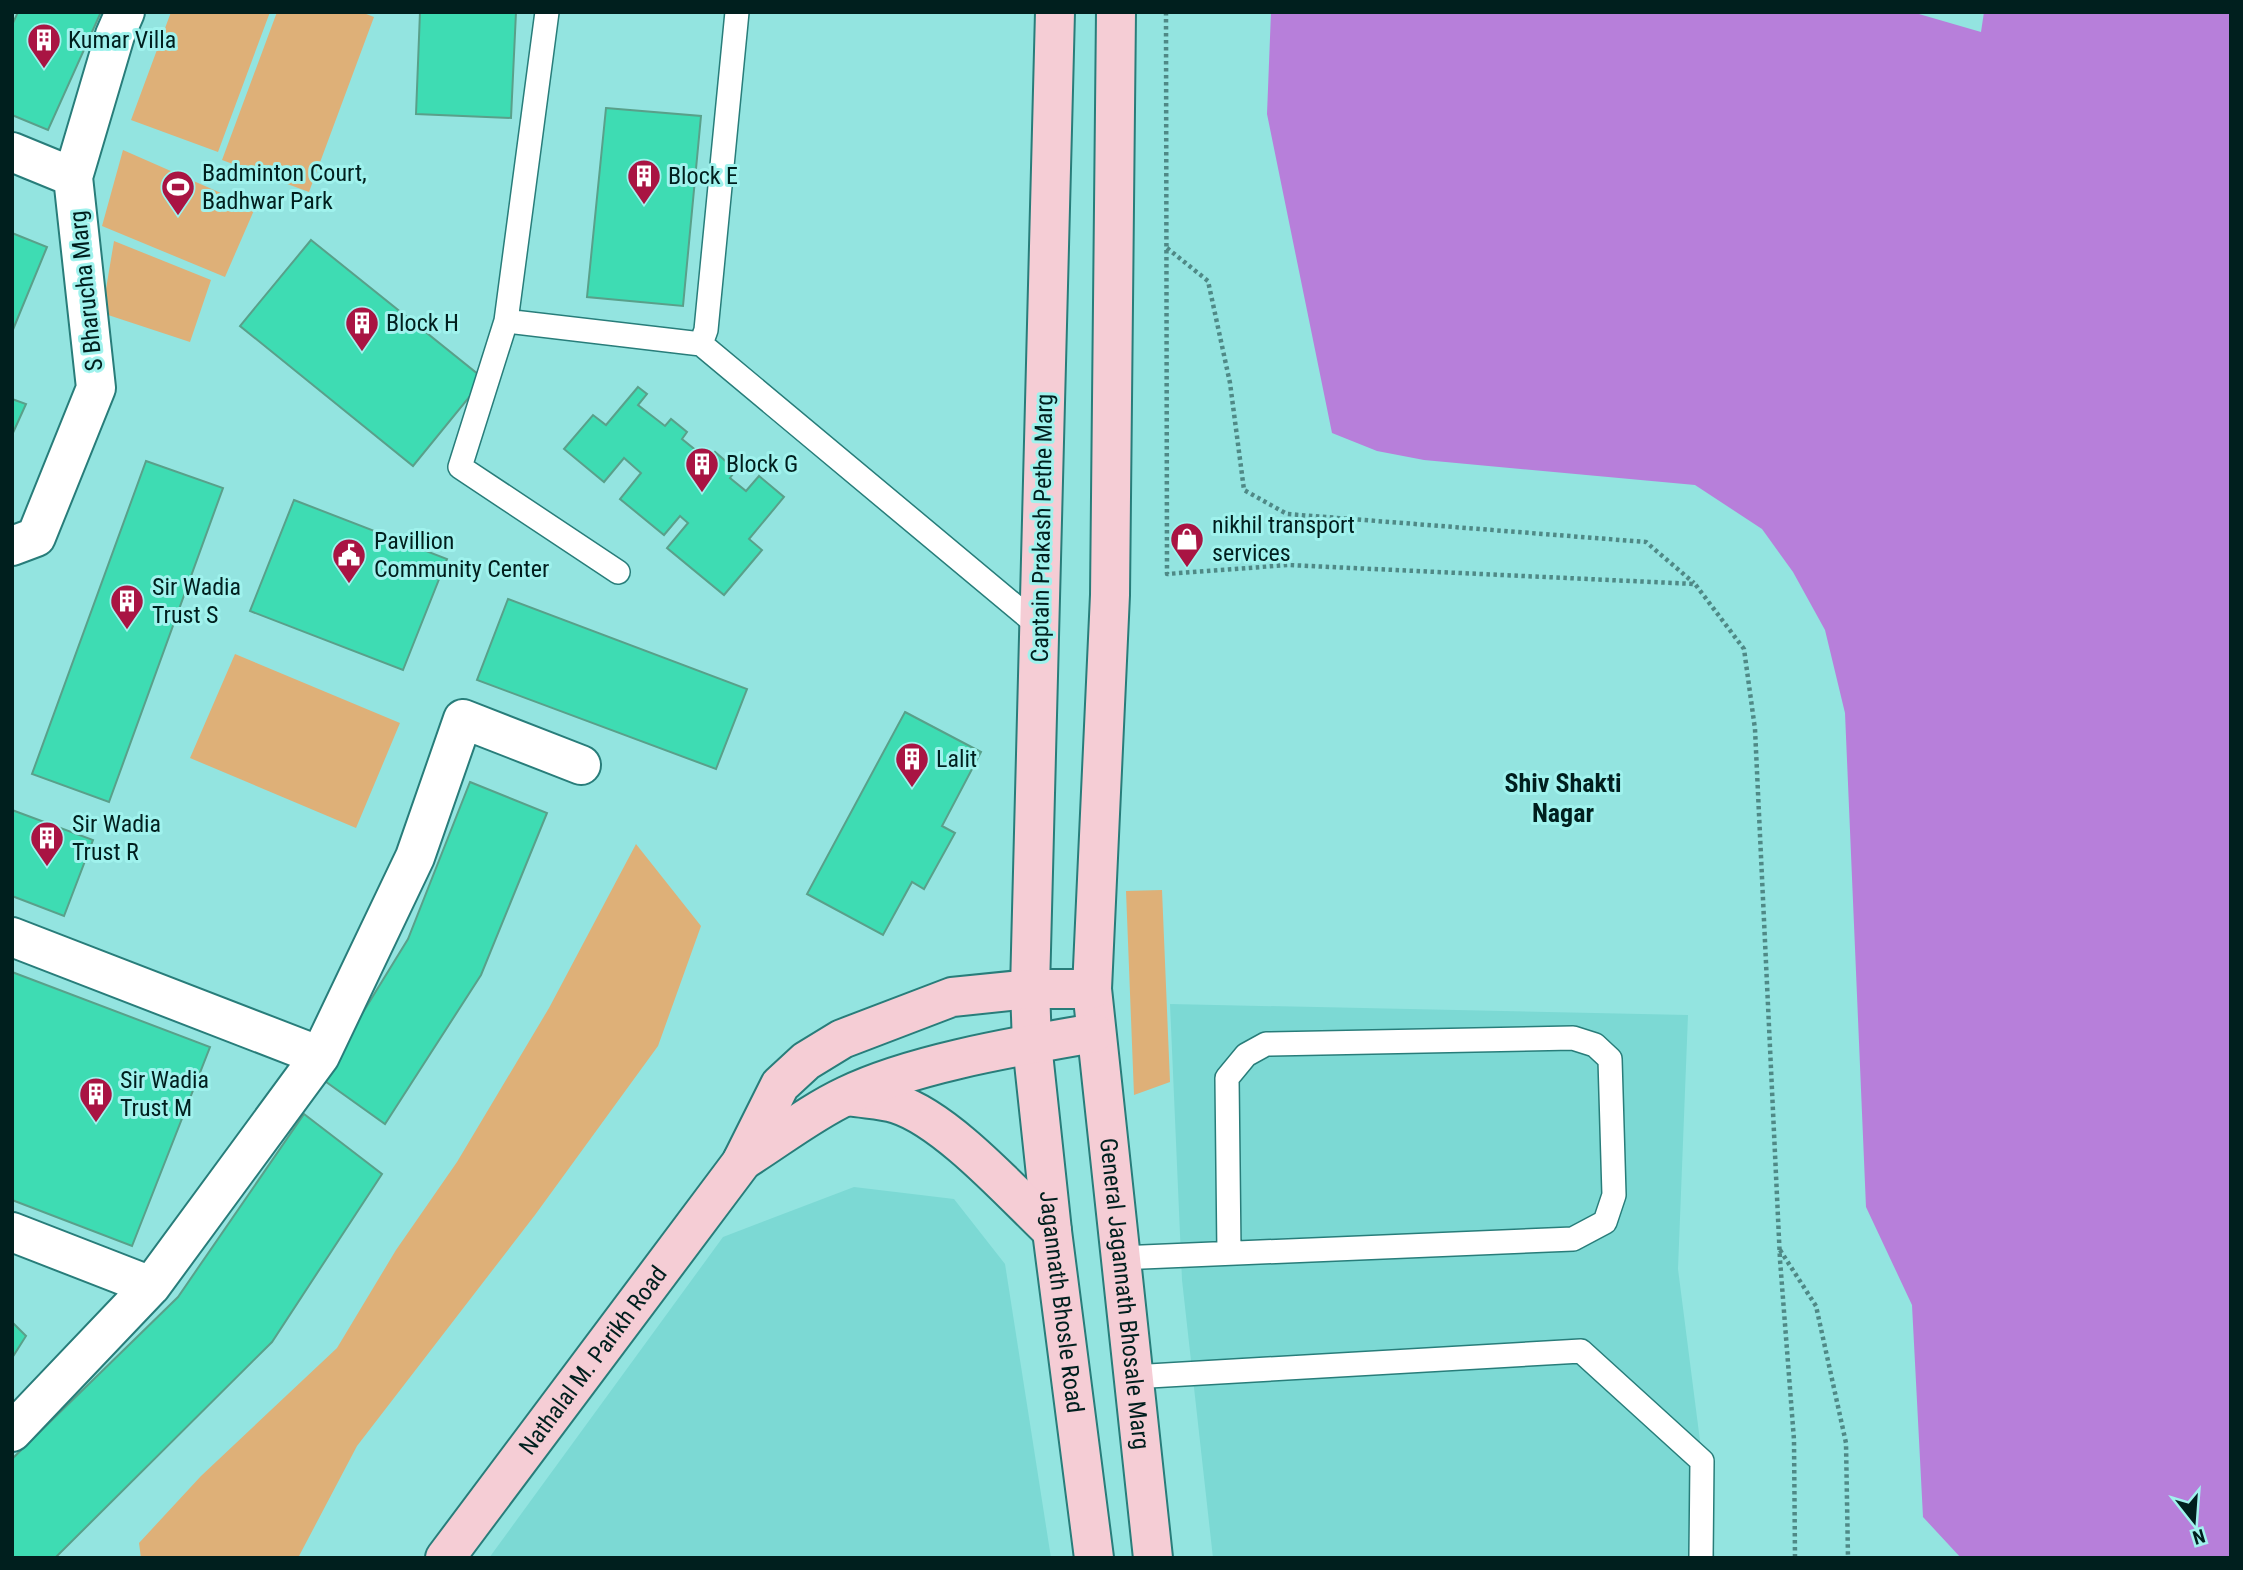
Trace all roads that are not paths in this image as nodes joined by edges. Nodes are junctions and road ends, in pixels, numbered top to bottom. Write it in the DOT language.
graph roads {
  1 [pos="125,12"];
  2 [pos="547,12"];
  3 [pos="737,12"];
  4 [pos="1055,12"];
  5 [pos="1116,12"];
  6 [pos="12,152"];
  7 [pos="74,177"];
  8 [pos="506,321"];
  9 [pos="701,344"];
  10 [pos="12,546"];
  11 [pos="618,572"];
  12 [pos="1040,627"];
  13 [pos="581,765"];
  14 [pos="12,937"];
  15 [pos="1030,989"];
  16 [pos="1092,989"];
  17 [pos="870,1029"];
  18 [pos="1094,1033"];
  19 [pos="1032,1044"];
  20 [pos="320,1056"];
  21 [pos="892,1080"];
  22 [pos="846,1096"];
  23 [pos="741,1163"];
  24 [pos="1052,1231"];
  25 [pos="12,1232"];
  26 [pos="1229,1253"];
  27 [pos="1119,1258"];
  28 [pos="151,1286"];
  29 [pos="1132,1377"];
  30 [pos="12,1432"];
  31 [pos="445,1558"];
  32 [pos="1094,1558"];
  33 [pos="1153,1558"];
  34 [pos="1701,1558"];
  1 -- 7 [label="street"];
  2 -- 8 [label="lane"];
  3 -- 9 [label="lane"];
  4 -- 12 [label="main road, Captain Prakash Pethe Marg"];
  5 -- 16 [label="main road"];
  6 -- 7 [label="street"];
  7 -- 10 [label="street, S Bharucha Marg"];
  8 -- 9 [label="lane"];
  8 -- 11 [label="lane"];
  9 -- 12 [label="lane"];
  12 -- 15 [label="main road, Captain Prakash Pethe Marg"];
  13 -- 20 [label="street"];
  14 -- 20 [label="street"];
  15 -- 16 [label="main road, Nathalal M. Parikh Road"];
  15 -- 17 [label="main road, Nathalal M. Parikh Road"];
  15 -- 19 [label="main road, Captain Prakash Pethe Marg"];
  16 -- 18 [label="main road"];
  17 -- 21 [label="main road"];
  17 -- 23 [label="main road, Nathalal M. Parikh Road"];
  18 -- 19 [label="main road, Nathalal M. Parikh Road"];
  18 -- 27 [label="main road, General Jagannath Bhosale Marg"];
  19 -- 21 [label="main road, Nathalal M. Parikh Road"];
  19 -- 24 [label="main road, Jagannath Bhosle Road"];
  20 -- 28 [label="street"];
  21 -- 22 [label="main road, Nathalal M. Parikh Road"];
  22 -- 23 [label="main road, Nathalal M. Parikh Road"];
  22 -- 24 [label="main road"];
  23 -- 31 [label="main road, Nathalal M. Parikh Road"];
  24 -- 32 [label="main road, Jagannath Bhosle Road"];
  25 -- 28 [label="street"];
  26 -- 26 [label="lane"];
  26 -- 27 [label="lane"];
  27 -- 29 [label="main road, General Jagannath Bhosale Marg"];
  28 -- 30 [label="street"];
  29 -- 33 [label="main road, General Jagannath Bhosale Marg"];
  29 -- 34 [label="lane"];
}
